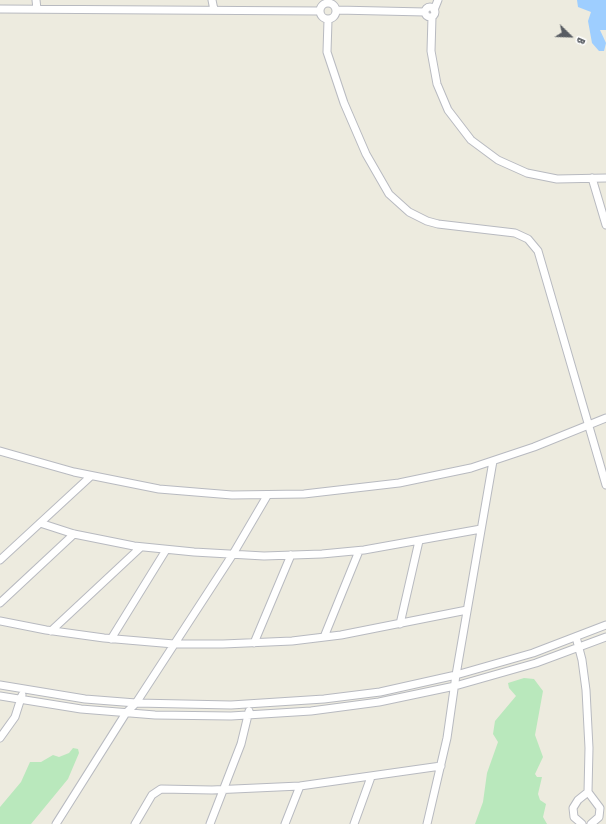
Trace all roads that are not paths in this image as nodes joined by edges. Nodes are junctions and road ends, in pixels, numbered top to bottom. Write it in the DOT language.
graph roads {
  1 [pos="36,0"];
  2 [pos="212,0"];
  3 [pos="438,0"];
  4 [pos="332,2"];
  5 [pos="0,9"];
  6 [pos="37,9"];
  7 [pos="214,10"];
  8 [pos="337,10"];
  9 [pos="320,11"];
  10 [pos="433,13"];
  11 [pos="328,20"];
  12 [pos="592,178"];
  13 [pos="606,178"];
  14 [pos="606,225"];
  15 [pos="606,418"];
  16 [pos="589,425"];
  17 [pos="0,451"];
  18 [pos="493,461"];
  19 [pos="92,476"];
  20 [pos="606,485"];
  21 [pos="267,496"];
  22 [pos="40,523"];
  23 [pos="482,529"];
  24 [pos="74,534"];
  25 [pos="419,541"];
  26 [pos="141,547"];
  27 [pos="166,550"];
  28 [pos="359,550"];
  29 [pos="233,554"];
  30 [pos="291,555"];
  31 [pos="0,560"];
  32 [pos="0,603"];
  33 [pos="467,610"];
  34 [pos="0,621"];
  35 [pos="400,624"];
  36 [pos="606,625"];
  37 [pos="51,631"];
  38 [pos="324,637"];
  39 [pos="576,637"];
  40 [pos="606,637"];
  41 [pos="111,639"];
  42 [pos="254,643"];
  43 [pos="174,644"];
  44 [pos="579,648"];
  45 [pos="456,675"];
  46 [pos="0,685"];
  47 [pos="455,686"];
  48 [pos="23,689"];
  49 [pos="0,696"];
  50 [pos="21,700"];
  51 [pos="136,703"];
  52 [pos="249,705"];
  53 [pos="126,713"];
  54 [pos="248,715"];
  55 [pos="0,738"];
  56 [pos="441,766"];
  57 [pos="371,777"];
  58 [pos="300,786"];
  59 [pos="225,789"];
  60 [pos="588,792"];
  61 [pos="56,824"];
  62 [pos="135,824"];
  63 [pos="210,824"];
  64 [pos="285,824"];
  65 [pos="354,824"];
  66 [pos="427,824"];
  67 [pos="582,824"];
  68 [pos="591,824"];
  1 -- 6 [label="street"];
  2 -- 7 [label="street"];
  3 -- 10 [label="street"];
  4 -- 8 [label="street"];
  4 -- 9 [label="street"];
  5 -- 6 [label="street"];
  6 -- 7 [label="street"];
  7 -- 9 [label="street"];
  8 -- 10 [label="street"];
  8 -- 11 [label="street"];
  9 -- 11 [label="street"];
  10 -- 12 [label="street"];
  11 -- 16 [label="street"];
  12 -- 13 [label="street"];
  12 -- 14 [label="street"];
  15 -- 16 [label="street"];
  16 -- 18 [label="street"];
  16 -- 20 [label="street"];
  17 -- 19 [label="street"];
  18 -- 21 [label="street"];
  18 -- 23 [label="street"];
  19 -- 21 [label="street"];
  19 -- 22 [label="street"];
  21 -- 29 [label="street"];
  22 -- 24 [label="street"];
  22 -- 31 [label="street"];
  23 -- 25 [label="street"];
  23 -- 33 [label="street"];
  24 -- 26 [label="street"];
  24 -- 32 [label="street"];
  25 -- 28 [label="street"];
  25 -- 35 [label="street"];
  26 -- 27 [label="street"];
  26 -- 37 [label="street"];
  27 -- 29 [label="street"];
  27 -- 41 [label="street"];
  28 -- 30 [label="street"];
  28 -- 38 [label="street"];
  29 -- 30 [label="street"];
  29 -- 43 [label="street"];
  30 -- 42 [label="street"];
  33 -- 35 [label="street"];
  33 -- 45 [label="street"];
  34 -- 37 [label="street"];
  35 -- 38 [label="street"];
  36 -- 39 [label="street"];
  37 -- 41 [label="street"];
  38 -- 42 [label="street"];
  39 -- 44 [label="street"];
  39 -- 45 [label="street"];
  40 -- 44 [label="street"];
  41 -- 43 [label="street"];
  42 -- 43 [label="street"];
  43 -- 51 [label="street"];
  44 -- 47 [label="street"];
  44 -- 60 [label="street"];
  45 -- 47 [label="street"];
  45 -- 52 [label="street"];
  46 -- 48 [label="street"];
  47 -- 54 [label="street"];
  47 -- 56 [label="street"];
  48 -- 50 [label="street"];
  48 -- 51 [label="street"];
  49 -- 50 [label="street"];
  50 -- 53 [label="street"];
  50 -- 55 [label="street"];
  51 -- 52 [label="street"];
  51 -- 53 [label="street"];
  52 -- 54 [label="street"];
  53 -- 54 [label="street"];
  53 -- 61 [label="street"];
  54 -- 59 [label="street"];
  56 -- 57 [label="street"];
  56 -- 66 [label="street"];
  57 -- 58 [label="street"];
  57 -- 65 [label="street"];
  58 -- 59 [label="street"];
  58 -- 64 [label="street"];
  59 -- 62 [label="street"];
  59 -- 63 [label="street"];
  60 -- 67 [label="street"];
  60 -- 68 [label="street"];
}
